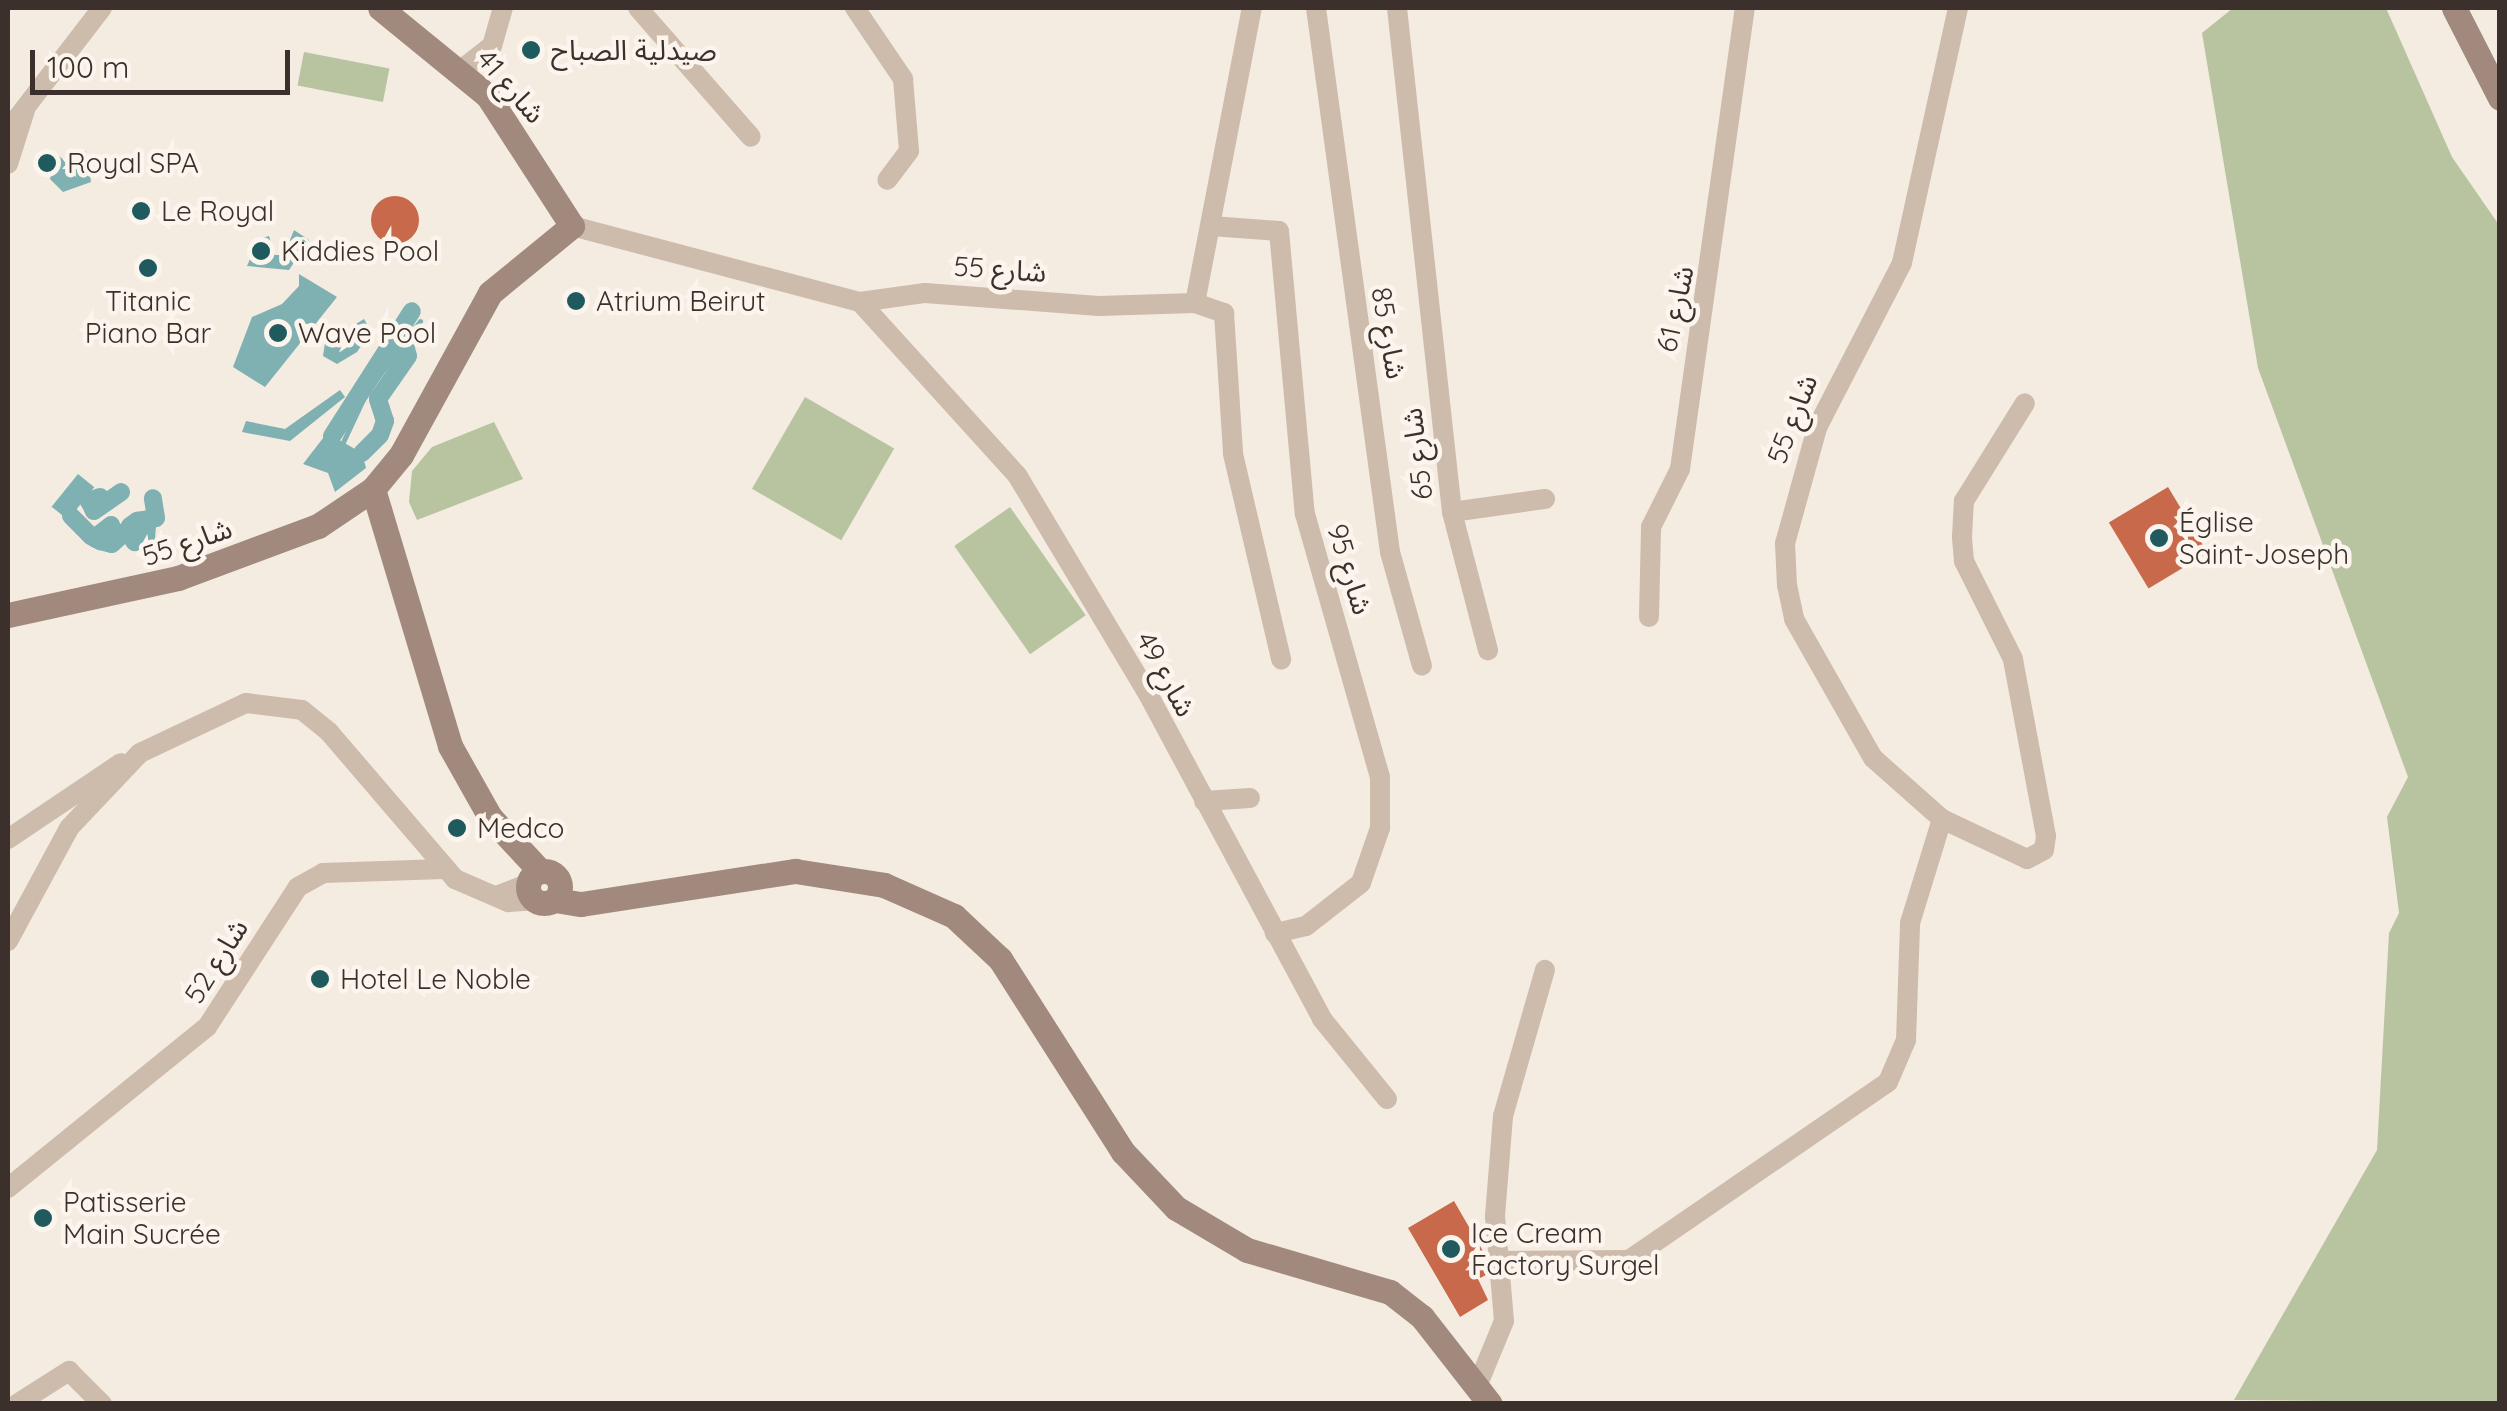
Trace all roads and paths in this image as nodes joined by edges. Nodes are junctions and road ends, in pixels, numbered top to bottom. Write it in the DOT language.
graph roads {
  1 [pos="102,8"];
  2 [pos="380,8"];
  3 [pos="503,8"];
  4 [pos="638,8"];
  5 [pos="854,8"];
  6 [pos="1252,8"];
  7 [pos="1316,8"];
  8 [pos="1397,8"];
  9 [pos="1745,8"];
  10 [pos="1958,8"];
  11 [pos="2454,8"];
  12 [pos="461,70"];
  13 [pos="2500,98"];
  14 [pos="26,108"];
  15 [pos="8,130"];
  16 [pos="751,137"];
  17 [pos="8,164"];
  18 [pos="887,180"];
  19 [pos="572,226"];
  20 [pos="1211,226"];
  21 [pos="860,302"];
  22 [pos="1195,303"];
  23 [pos="2024,403"];
  24 [pos="372,489"];
  25 [pos="1545,499"];
  26 [pos="1452,512"];
  27 [pos="8,616"];
  28 [pos="1649,617"];
  29 [pos="1488,650"];
  30 [pos="1281,659"];
  31 [pos="1422,666"];
  32 [pos="140,753"];
  33 [pos="1250,798"];
  34 [pos="1204,801"];
  35 [pos="1942,819"];
  36 [pos="8,839"];
  37 [pos="444,869"];
  38 [pos="541,887"];
  39 [pos="1275,934"];
  40 [pos="8,941"];
  41 [pos="1545,970"];
  42 [pos="1387,1100"];
  43 [pos="8,1188"];
  44 [pos="1500,1261"];
  45 [pos="1484,1394"];
  46 [pos="17,1404"];
  47 [pos="102,1404"];
  1 -- 14 [label="street"];
  2 -- 12 [label="street, شارع 41"];
  3 -- 12 [label="street"];
  4 -- 16 [label="street"];
  5 -- 18 [label="street"];
  6 -- 20 [label="street"];
  7 -- 31 [label="street, شارع 85"];
  8 -- 26 [label="street, شارع 65"];
  9 -- 28 [label="street, شارع 61"];
  10 -- 35 [label="street, شارع 55"];
  11 -- 13 [label="street"];
  12 -- 19 [label="street, شارع 41"];
  14 -- 15 [label="street"];
  14 -- 17 [label="street"];
  19 -- 21 [label="street"];
  19 -- 24 [label="street, شارع 55"];
  20 -- 22 [label="street"];
  20 -- 39 [label="street, شارع 95"];
  21 -- 22 [label="street, شارع 55"];
  21 -- 34 [label="street, شارع 49"];
  22 -- 30 [label="street"];
  23 -- 35 [label="street, شارع 55"];
  24 -- 27 [label="street, شارع 55"];
  24 -- 38 [label="street"];
  25 -- 26 [label="street"];
  26 -- 29 [label="street, شارع 65"];
  32 -- 36 [label="street"];
  32 -- 37 [label="street"];
  32 -- 40 [label="street"];
  33 -- 34 [label="street"];
  34 -- 39 [label="street, شارع 49"];
  35 -- 44 [label="street"];
  37 -- 38 [label="street"];
  37 -- 43 [label="street, شارع 52"];
  38 -- 45 [label="street"];
  39 -- 42 [label="street, شارع 49"];
  41 -- 44 [label="street"];
  44 -- 45 [label="street"];
  46 -- 47 [label="street"];
}
